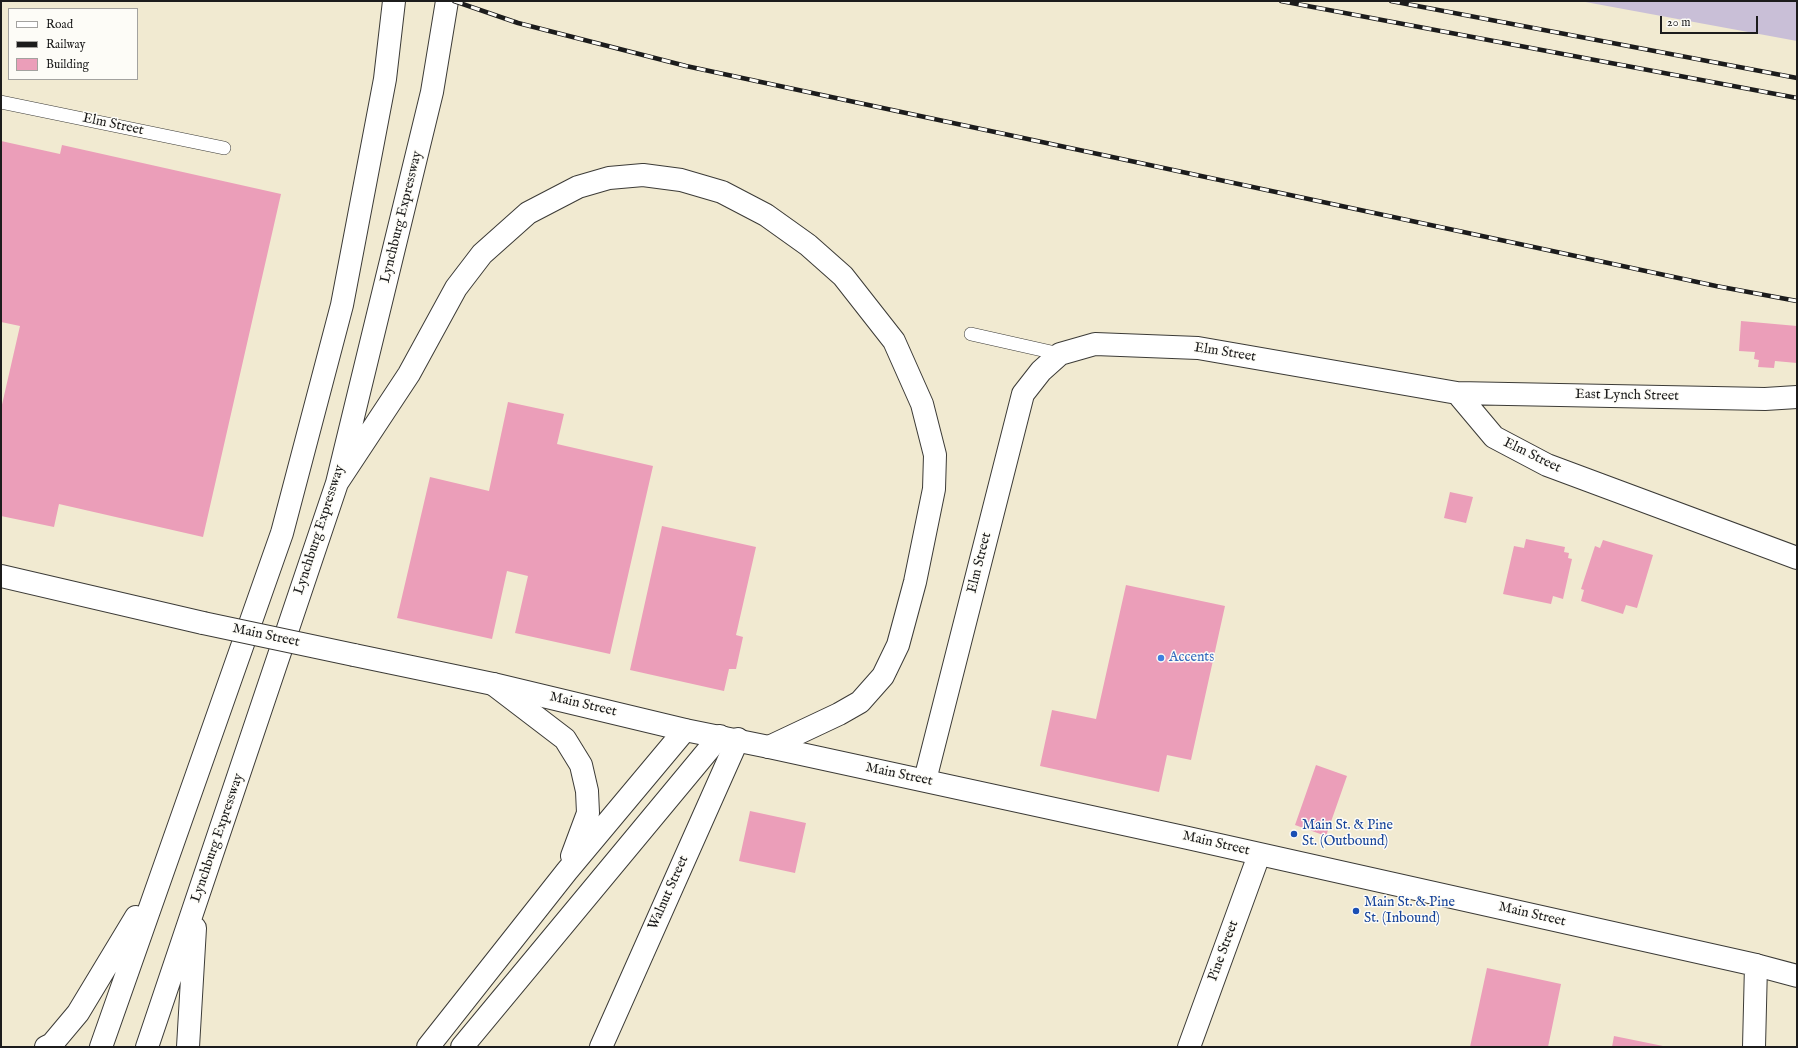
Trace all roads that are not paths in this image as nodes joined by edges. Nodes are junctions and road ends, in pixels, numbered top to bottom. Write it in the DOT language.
graph roads {
  1 [pos="394,1"];
  2 [pos="447,1"];
  3 [pos="1,102"];
  4 [pos="224,148"];
  5 [pos="971,334"];
  6 [pos="1060,354"];
  7 [pos="1457,393"];
  8 [pos="1797,397"];
  9 [pos="337,484"];
  10 [pos="1797,558"];
  11 [pos="1,576"];
  12 [pos="493,684"];
  13 [pos="685,730"];
  14 [pos="729,738"];
  15 [pos="769,747"];
  16 [pos="925,780"];
  17 [pos="1259,854"];
  18 [pos="567,871"];
  19 [pos="160,878"];
  20 [pos="197,899"];
  21 [pos="1756,965"];
  22 [pos="1797,976"];
  23 [pos="46,1047"];
  24 [pos="101,1047"];
  25 [pos="147,1047"];
  26 [pos="188,1047"];
  27 [pos="428,1047"];
  28 [pos="462,1047"];
  29 [pos="600,1047"];
  30 [pos="1189,1047"];
  31 [pos="1754,1047"];
  1 -- 19 [label="main road"];
  2 -- 9 [label="main road, Lynchburg Expressway"];
  3 -- 4 [label="lane, Elm Street"];
  5 -- 6 [label="lane"];
  6 -- 7 [label="main road, Elm Street"];
  6 -- 16 [label="main road, Elm Street"];
  7 -- 8 [label="main road, East Lynch Street"];
  7 -- 10 [label="main road, Elm Street"];
  9 -- 15 [label="main road"];
  9 -- 20 [label="main road, Lynchburg Expressway"];
  11 -- 12 [label="main road, Main Street, bridge"];
  12 -- 13 [label="main road, Main Street"];
  12 -- 18 [label="main road"];
  13 -- 14 [label="main road, Main Street"];
  13 -- 18 [label="main road"];
  14 -- 15 [label="main road, Main Street"];
  14 -- 28 [label="main road"];
  14 -- 29 [label="main road, Walnut Street"];
  15 -- 16 [label="main road, Main Street"];
  16 -- 17 [label="main road, Main Street"];
  17 -- 21 [label="main road, Main Street"];
  17 -- 30 [label="main road, Pine Street"];
  18 -- 27 [label="main road"];
  19 -- 23 [label="main road"];
  19 -- 24 [label="main road"];
  20 -- 25 [label="main road, Lynchburg Expressway"];
  20 -- 26 [label="main road"];
  21 -- 22 [label="main road, Main Street"];
  21 -- 31 [label="main road"];
}
